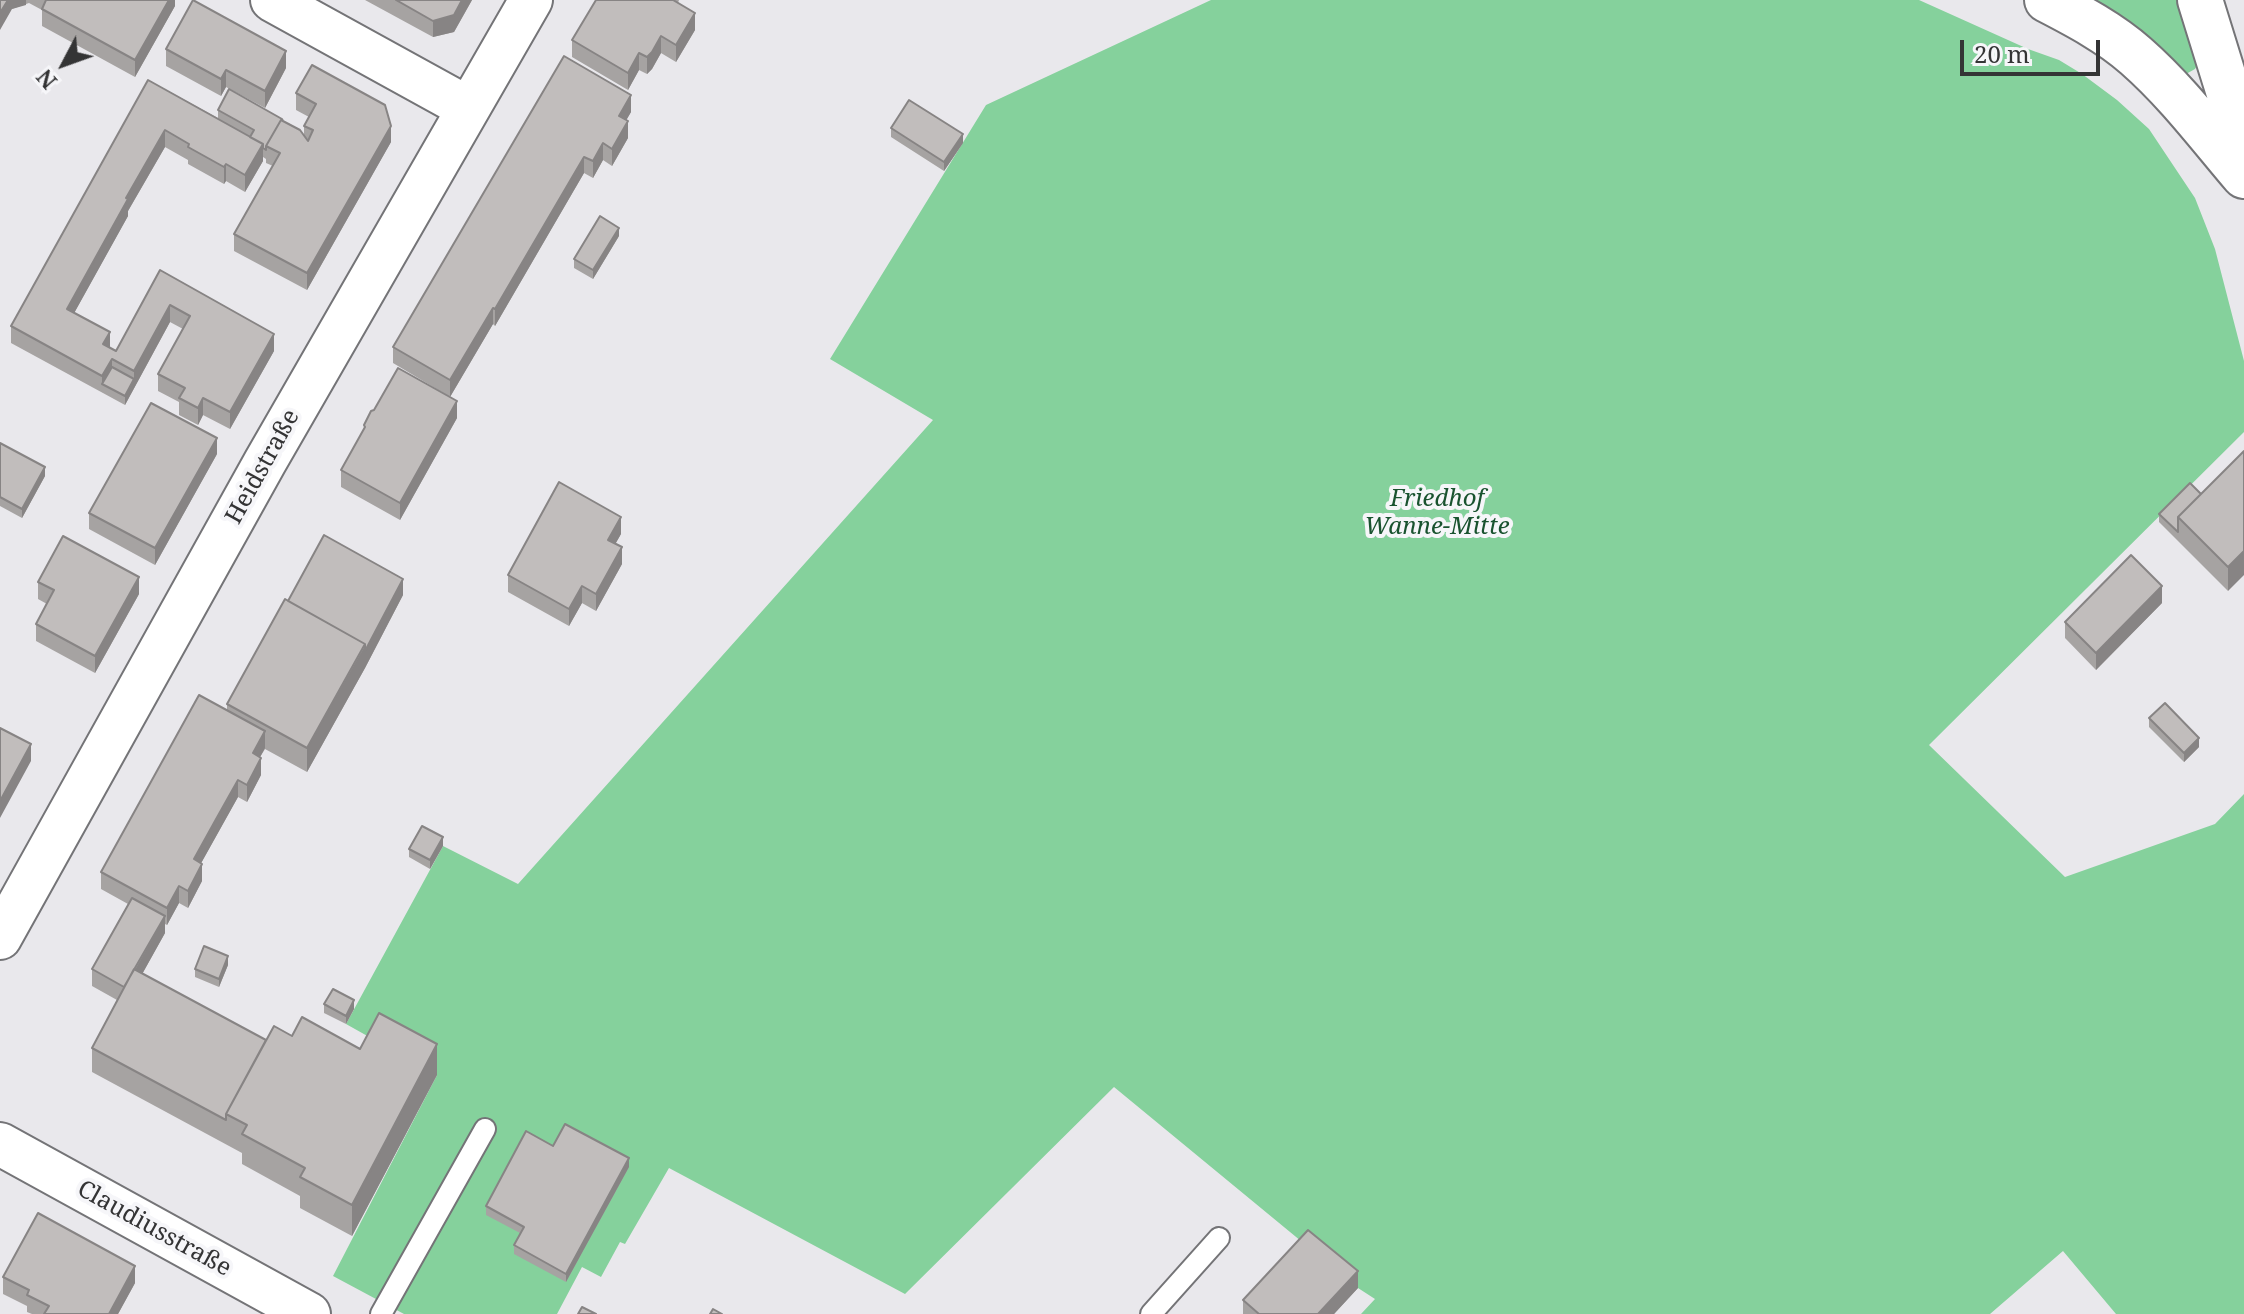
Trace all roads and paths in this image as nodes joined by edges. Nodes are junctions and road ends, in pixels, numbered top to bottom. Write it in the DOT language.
graph roads {
  1 [pos="272,0"];
  2 [pos="531,0"];
  3 [pos="2047,0"];
  4 [pos="2200,0"];
  5 [pos="468,108"];
  6 [pos="2244,142"];
  7 [pos="2244,176"];
  8 [pos="0,938"];
  9 [pos="485,1129"];
  10 [pos="0,1144"];
  11 [pos="1219,1238"];
  12 [pos="309,1314"];
  13 [pos="381,1314"];
  14 [pos="1151,1314"];
  1 -- 5 [label="street"];
  2 -- 5 [label="street, Heidstraße"];
  3 -- 7 [label="street"];
  4 -- 6 [label="street"];
  5 -- 8 [label="street, Heidstraße"];
  9 -- 13 [label="lane"];
  10 -- 12 [label="street, Claudiusstraße"];
  11 -- 14 [label="lane"];
}
